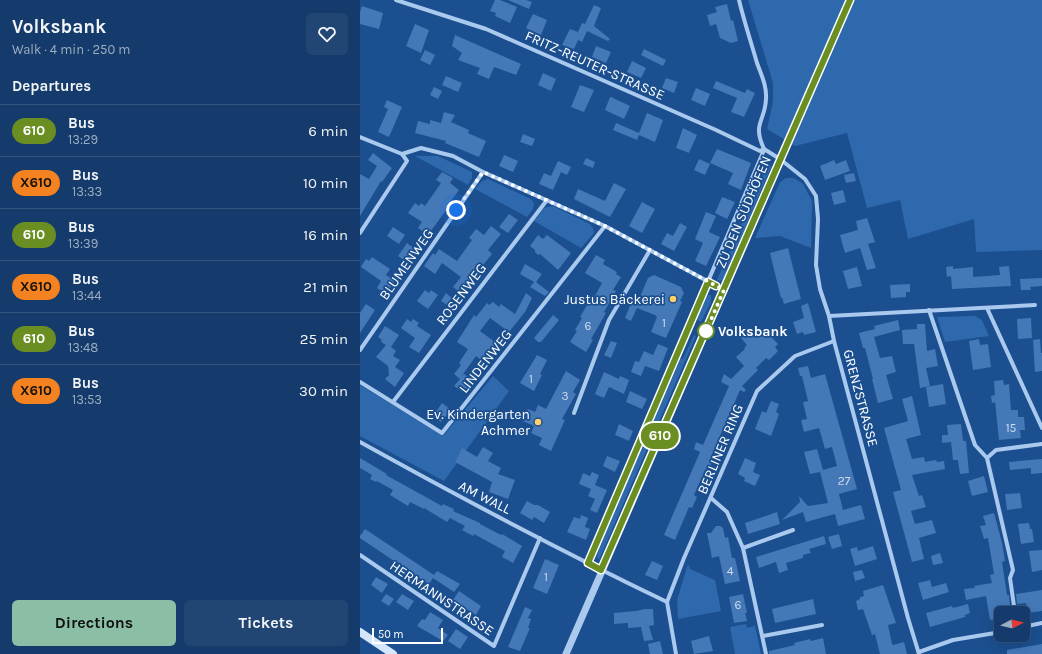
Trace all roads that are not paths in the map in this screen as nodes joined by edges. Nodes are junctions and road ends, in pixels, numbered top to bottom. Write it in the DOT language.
graph roads {
  1 [pos="396,0"];
  2 [pos="739,0"];
  3 [pos="850,0"];
  4 [pos="360,137"];
  5 [pos="764,149"];
  6 [pos="402,154"];
  7 [pos="780,159"];
  8 [pos="483,172"];
  9 [pos="547,200"];
  10 [pos="605,226"];
  11 [pos="360,233"];
  12 [pos="650,250"];
  13 [pos="708,282"];
  14 [pos="724,290"];
  15 [pos="1035,305"];
  16 [pos="987,308"];
  17 [pos="929,310"];
  18 [pos="829,316"];
  19 [pos="834,341"];
  20 [pos="360,350"];
  21 [pos="360,382"];
  22 [pos="393,402"];
  23 [pos="574,412"];
  24 [pos="1042,428"];
  25 [pos="360,442"];
  26 [pos="1042,444"];
  27 [pos="987,458"];
  28 [pos="711,498"];
  29 [pos="793,530"];
  30 [pos="540,538"];
  31 [pos="743,548"];
  32 [pos="360,555"];
  33 [pos="588,563"];
  34 [pos="601,570"];
  35 [pos="667,602"];
  36 [pos="1014,606"];
  37 [pos="1042,624"];
  38 [pos="822,625"];
  39 [pos="1030,627"];
  40 [pos="360,632"];
  41 [pos="994,633"];
  42 [pos="763,636"];
  43 [pos="919,653"];
  44 [pos="393,654"];
  45 [pos="566,654"];
  46 [pos="676,654"];
  47 [pos="766,654"];
  1 -- 5 [label="street, FRITZ-REUTER-STRASSE"];
  2 -- 5 [label="street"];
  3 -- 7 [label="street, ZU DEN SÜDHÖFEN"];
  4 -- 6 [label="street"];
  5 -- 7 [label="street, FRITZ-REUTER-STRASSE"];
  5 -- 13 [label="street"];
  6 -- 8 [label="street"];
  6 -- 11 [label="street"];
  7 -- 14 [label="street, ZU DEN SÜDHÖFEN"];
  7 -- 18 [label="street, GRENZSTRASSE"];
  8 -- 9 [label="street"];
  8 -- 20 [label="street, BLUMENWEG"];
  9 -- 10 [label="street"];
  9 -- 22 [label="street, ROSENWEG"];
  10 -- 12 [label="street"];
  10 -- 22 [label="street, LINDENWEG"];
  12 -- 13 [label="street"];
  12 -- 23 [label="street"];
  13 -- 14 [label="street"];
  13 -- 33 [label="street"];
  14 -- 34 [label="street, ZU DEN SÜDHÖFEN"];
  15 -- 16 [label="street"];
  16 -- 17 [label="street"];
  16 -- 24 [label="street"];
  17 -- 18 [label="street"];
  17 -- 27 [label="street"];
  18 -- 19 [label="street, GRENZSTRASSE"];
  19 -- 28 [label="street, BERLINER RING"];
  19 -- 43 [label="street, GRENZSTRASSE"];
  21 -- 22 [label="street, LINDENWEG"];
  25 -- 30 [label="street, AM WALL"];
  26 -- 27 [label="street"];
  27 -- 36 [label="street"];
  28 -- 31 [label="street"];
  28 -- 35 [label="street, BERLINER RING"];
  29 -- 31 [label="street"];
  30 -- 32 [label="street, HERMANNSTRASSE"];
  30 -- 33 [label="street, AM WALL"];
  31 -- 42 [label="street"];
  33 -- 34 [label="street, AM WALL"];
  34 -- 35 [label="street"];
  34 -- 45 [label="street, ZU DEN SÜDHÖFEN"];
  35 -- 46 [label="street"];
  37 -- 39 [label="street"];
  38 -- 42 [label="street"];
  40 -- 44 [label="main road"];
  41 -- 43 [label="street"];
  42 -- 47 [label="street"];
}
